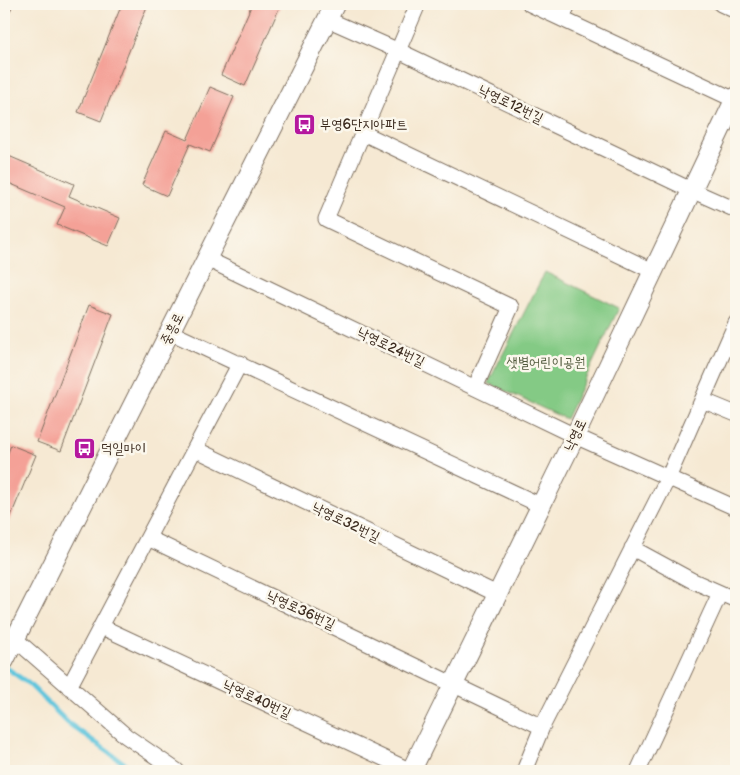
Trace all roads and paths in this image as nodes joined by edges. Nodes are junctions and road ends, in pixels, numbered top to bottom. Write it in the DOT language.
graph roads {
  1 [pos="418,4"];
  2 [pos="530,4"];
  3 [pos="568,4"];
  4 [pos="721,4"];
  5 [pos="736,11"];
  6 [pos="332,12"];
  7 [pos="562,19"];
  8 [pos="400,51"];
  9 [pos="736,99"];
  10 [pos="363,133"];
  11 [pos="691,190"];
  12 [pos="736,210"];
  13 [pos="207,259"];
  14 [pos="653,271"];
  15 [pos="736,323"];
  16 [pos="170,332"];
  17 [pos="240,364"];
  18 [pos="475,388"];
  19 [pos="702,400"];
  20 [pos="736,414"];
  21 [pos="575,436"];
  22 [pos="195,449"];
  23 [pos="668,478"];
  24 [pos="540,505"];
  25 [pos="736,508"];
  26 [pos="152,532"];
  27 [pos="632,548"];
  28 [pos="720,593"];
  29 [pos="497,594"];
  30 [pos="736,600"];
  31 [pos="102,627"];
  32 [pos="8,647"];
  33 [pos="454,683"];
  34 [pos="69,686"];
  35 [pos="542,727"];
  36 [pos="178,771"];
  37 [pos="411,771"];
  38 [pos="524,771"];
  39 [pos="638,771"];
  1 -- 8 [label="street"];
  2 -- 7 [label="street"];
  3 -- 7 [label="street"];
  4 -- 5 [label="street"];
  6 -- 8 [label="street, 낙영로12번길"];
  6 -- 13 [label="street, 중흥로"];
  7 -- 9 [label="street"];
  8 -- 10 [label="street"];
  8 -- 11 [label="street, 낙영로12번길"];
  9 -- 11 [label="street, 낙영로"];
  10 -- 14 [label="street"];
  10 -- 18 [label="street"];
  11 -- 12 [label="street, 낙영로12번길"];
  11 -- 14 [label="street, 낙영로"];
  13 -- 16 [label="street, 중흥로"];
  13 -- 18 [label="street, 낙영로24번길"];
  14 -- 21 [label="street, 낙영로"];
  15 -- 19 [label="street"];
  16 -- 17 [label="street"];
  16 -- 32 [label="street, 중흥로"];
  17 -- 22 [label="street"];
  17 -- 24 [label="street"];
  18 -- 21 [label="street, 낙영로24번길"];
  19 -- 20 [label="street"];
  19 -- 23 [label="street"];
  21 -- 23 [label="street, 낙영로24번길"];
  21 -- 24 [label="street, 낙영로"];
  22 -- 26 [label="street"];
  22 -- 29 [label="street, 낙영로32번길"];
  23 -- 25 [label="street, 낙영로24번길"];
  23 -- 27 [label="street"];
  24 -- 29 [label="street, 낙영로"];
  26 -- 31 [label="street"];
  26 -- 33 [label="street, 낙영로36번길"];
  27 -- 28 [label="street"];
  27 -- 35 [label="street"];
  28 -- 30 [label="street"];
  28 -- 39 [label="street"];
  29 -- 33 [label="street, 낙영로"];
  31 -- 34 [label="street"];
  31 -- 37 [label="street, 낙영로40번길"];
  32 -- 34 [label="street"];
  33 -- 35 [label="street, 낙영로36번길"];
  33 -- 37 [label="street, 낙영로"];
  34 -- 36 [label="street"];
  35 -- 38 [label="street"];
}
